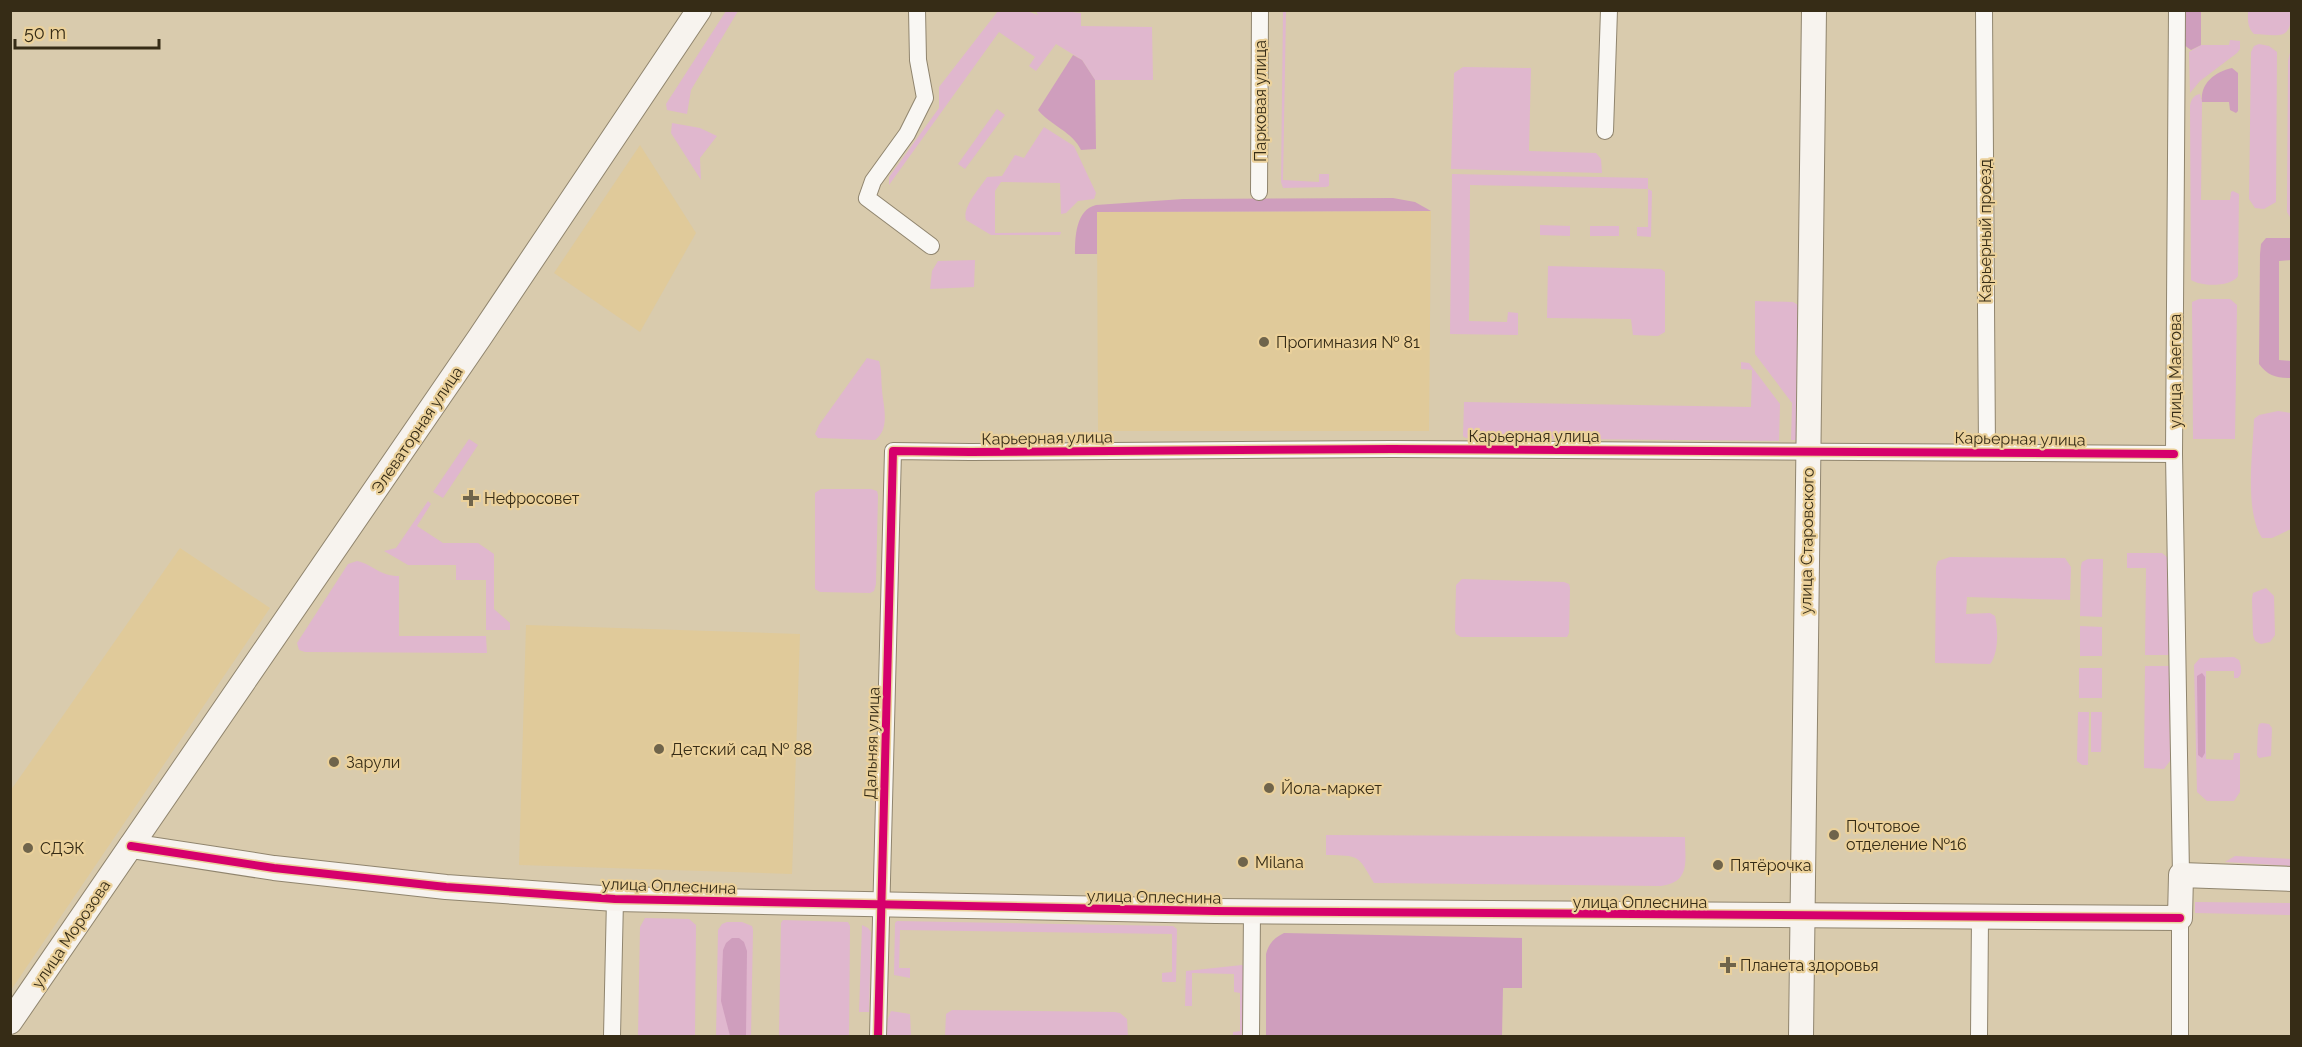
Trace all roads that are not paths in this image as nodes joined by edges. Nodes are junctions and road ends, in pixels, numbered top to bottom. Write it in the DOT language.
graph roads {
  1 [pos="699,10"];
  2 [pos="917,10"];
  3 [pos="1260,10"];
  4 [pos="1609,10"];
  5 [pos="1814,10"];
  6 [pos="1984,10"];
  7 [pos="2176,10"];
  8 [pos="1605,131"];
  9 [pos="1260,192"];
  10 [pos="932,246"];
  11 [pos="893,451"];
  12 [pos="1808,451"];
  13 [pos="1987,451"];
  14 [pos="2174,454"];
  15 [pos="131,846"];
  16 [pos="2181,875"];
  17 [pos="2292,879"];
  18 [pos="615,898"];
  19 [pos="881,905"];
  20 [pos="1251,911"];
  21 [pos="1803,916"];
  22 [pos="1980,918"];
  23 [pos="2180,918"];
  24 [pos="10,1022"];
  25 [pos="612,1036"];
  26 [pos="878,1036"];
  27 [pos="1251,1036"];
  28 [pos="1801,1036"];
  29 [pos="1979,1036"];
  30 [pos="2180,1036"];
  1 -- 15 [label="street, Элеваторная улица"];
  2 -- 10 [label="street"];
  3 -- 9 [label="street, Парковая улица"];
  4 -- 8 [label="street"];
  5 -- 12 [label="street, улица Старовского"];
  6 -- 13 [label="street, Карьерный проезд"];
  7 -- 14 [label="street, улица Маегова"];
  11 -- 12 [label="street, Карьерная улица"];
  11 -- 19 [label="street, Дальняя улица"];
  12 -- 13 [label="street, Карьерная улица"];
  12 -- 21 [label="street, улица Старовского"];
  13 -- 14 [label="street, Карьерная улица"];
  14 -- 16 [label="street, улица Маегова"];
  15 -- 18 [label="street, улица Оплеснина"];
  15 -- 24 [label="street, улица Морозова"];
  16 -- 17 [label="street"];
  16 -- 23 [label="street"];
  18 -- 19 [label="street, улица Оплеснина"];
  18 -- 25 [label="street"];
  19 -- 20 [label="street, улица Оплеснина"];
  19 -- 26 [label="street, Дальняя улица"];
  20 -- 21 [label="street, улица Оплеснина"];
  20 -- 27 [label="street"];
  21 -- 22 [label="street, улица Оплеснина"];
  21 -- 28 [label="street, улица Старовского"];
  22 -- 23 [label="street, улица Оплеснина"];
  22 -- 29 [label="street"];
  23 -- 30 [label="street"];
}
